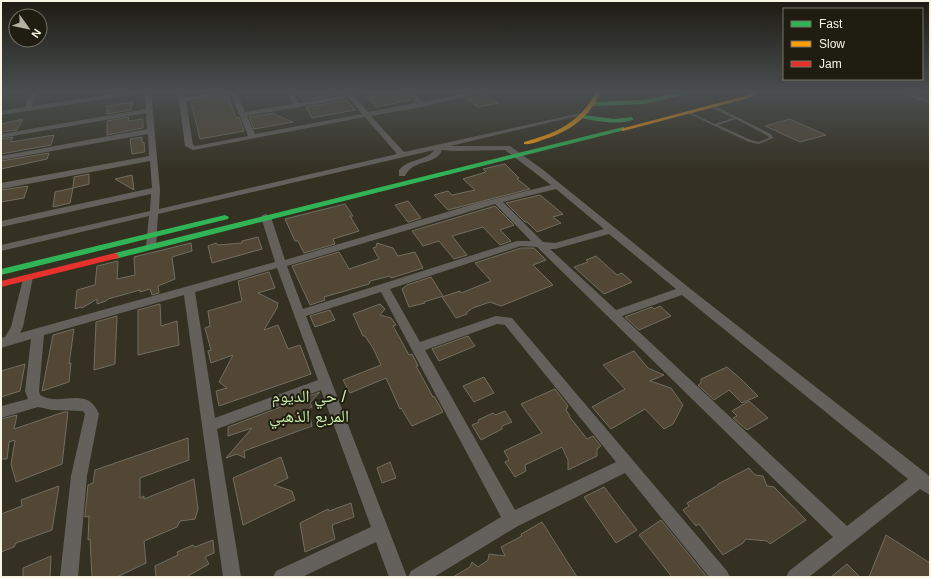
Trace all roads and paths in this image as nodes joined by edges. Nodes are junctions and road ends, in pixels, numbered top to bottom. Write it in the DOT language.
graph roads {
  1 [pos="102,119"];
  2 [pos="149,119"];
  3 [pos="186,119"];
  4 [pos="244,119"];
  5 [pos="346,119"];
  6 [pos="370,119"];
  7 [pos="563,119"];
  8 [pos="579,119"];
  9 [pos="597,119"];
  10 [pos="630,119"];
  11 [pos="643,119"];
  12 [pos="704,119"];
  13 [pos="734,119"];
  14 [pos="739,119"];
  15 [pos="715,125"];
  16 [pos="150,130"];
  17 [pos="1,136"];
  18 [pos="252,137"];
  19 [pos="438,147"];
  20 [pos="507,148"];
  21 [pos="402,155"];
  22 [pos="518,156"];
  23 [pos="1,158"];
  24 [pos="152,158"];
  25 [pos="466,158"];
  26 [pos="452,162"];
  27 [pos="431,167"];
  28 [pos="460,170"];
  29 [pos="398,175"];
  30 [pos="1,186"];
  31 [pos="558,186"];
  32 [pos="156,190"];
  33 [pos="497,201"];
  34 [pos="153,213"];
  35 [pos="235,214"];
  36 [pos="266,217"];
  37 [pos="1,224"];
  38 [pos="612,230"];
  39 [pos="151,234"];
  40 [pos="540,245"];
  41 [pos="151,246"];
  42 [pos="1,248"];
  43 [pos="281,264"];
  44 [pos="1,272"];
  45 [pos="28,277"];
  46 [pos="1,284"];
  47 [pos="384,288"];
  48 [pos="189,290"];
  49 [pos="684,290"];
  50 [pos="300,314"];
  51 [pos="614,315"];
  52 [pos="38,333"];
  53 [pos="6,341"];
  54 [pos="417,348"];
  55 [pos="325,383"];
  56 [pos="37,402"];
  57 [pos="1,412"];
  58 [pos="209,426"];
  59 [pos="627,464"];
  60 [pos="925,483"];
  61 [pos="512,520"];
  62 [pos="380,531"];
  63 [pos="846,537"];
  64 [pos="69,577"];
  65 [pos="232,577"];
  66 [pos="282,577"];
  67 [pos="398,577"];
  68 [pos="417,577"];
  69 [pos="721,577"];
  70 [pos="795,577"];
  1 -- 17 [label="street"];
  2 -- 16 [label="street"];
  3 -- 18 [label="street"];
  4 -- 18 [label="street"];
  5 -- 18 [label="street"];
  6 -- 21 [label="street"];
  7 -- 19 [label="street"];
  8 -- 20 [label="main road"];
  9 -- 10 [label="main road"];
  11 -- 22 [label="main road"];
  12 -- 15 [label="lane"];
  13 -- 15 [label="lane"];
  14 -- 15 [label="lane"];
  16 -- 23 [label="street"];
  16 -- 24 [label="street"];
  19 -- 20 [label="street"];
  19 -- 21 [label="street"];
  19 -- 29 [label="street"];
  20 -- 22 [label="street"];
  20 -- 25 [label="main road"];
  21 -- 34 [label="street"];
  22 -- 28 [label="main road"];
  22 -- 31 [label="street"];
  24 -- 30 [label="street"];
  24 -- 32 [label="street"];
  26 -- 28 [label="main road"];
  27 -- 29 [label="main road"];
  28 -- 36 [label="main road"];
  31 -- 33 [label="street"];
  31 -- 38 [label="street"];
  32 -- 34 [label="street"];
  32 -- 37 [label="street"];
  33 -- 40 [label="street"];
  33 -- 43 [label="street"];
  34 -- 39 [label="street"];
  34 -- 42 [label="street"];
  35 -- 39 [label="main road"];
  36 -- 41 [label="main road"];
  36 -- 43 [label="street"];
  38 -- 40 [label="street"];
  38 -- 49 [label="street"];
  39 -- 41 [label="street"];
  39 -- 44 [label="main road"];
  40 -- 47 [label="street"];
  40 -- 51 [label="street"];
  41 -- 45 [label="main road"];
  43 -- 48 [label="street"];
  43 -- 50 [label="street"];
  45 -- 46 [label="main road"];
  45 -- 53 [label="street"];
  47 -- 50 [label="street"];
  47 -- 54 [label="street"];
  48 -- 52 [label="street"];
  48 -- 58 [label="street"];
  49 -- 51 [label="street"];
  49 -- 60 [label="street"];
  50 -- 55 [label="street"];
  51 -- 63 [label="street"];
  52 -- 53 [label="street"];
  52 -- 56 [label="street"];
  54 -- 59 [label="street"];
  54 -- 61 [label="street"];
  55 -- 58 [label="street"];
  55 -- 62 [label="street"];
  56 -- 57 [label="street"];
  56 -- 64 [label="street"];
  58 -- 65 [label="street"];
  59 -- 61 [label="street"];
  59 -- 69 [label="street"];
  60 -- 63 [label="street"];
  61 -- 68 [label="street"];
  62 -- 66 [label="street"];
  62 -- 67 [label="street"];
  63 -- 70 [label="street"];
}
